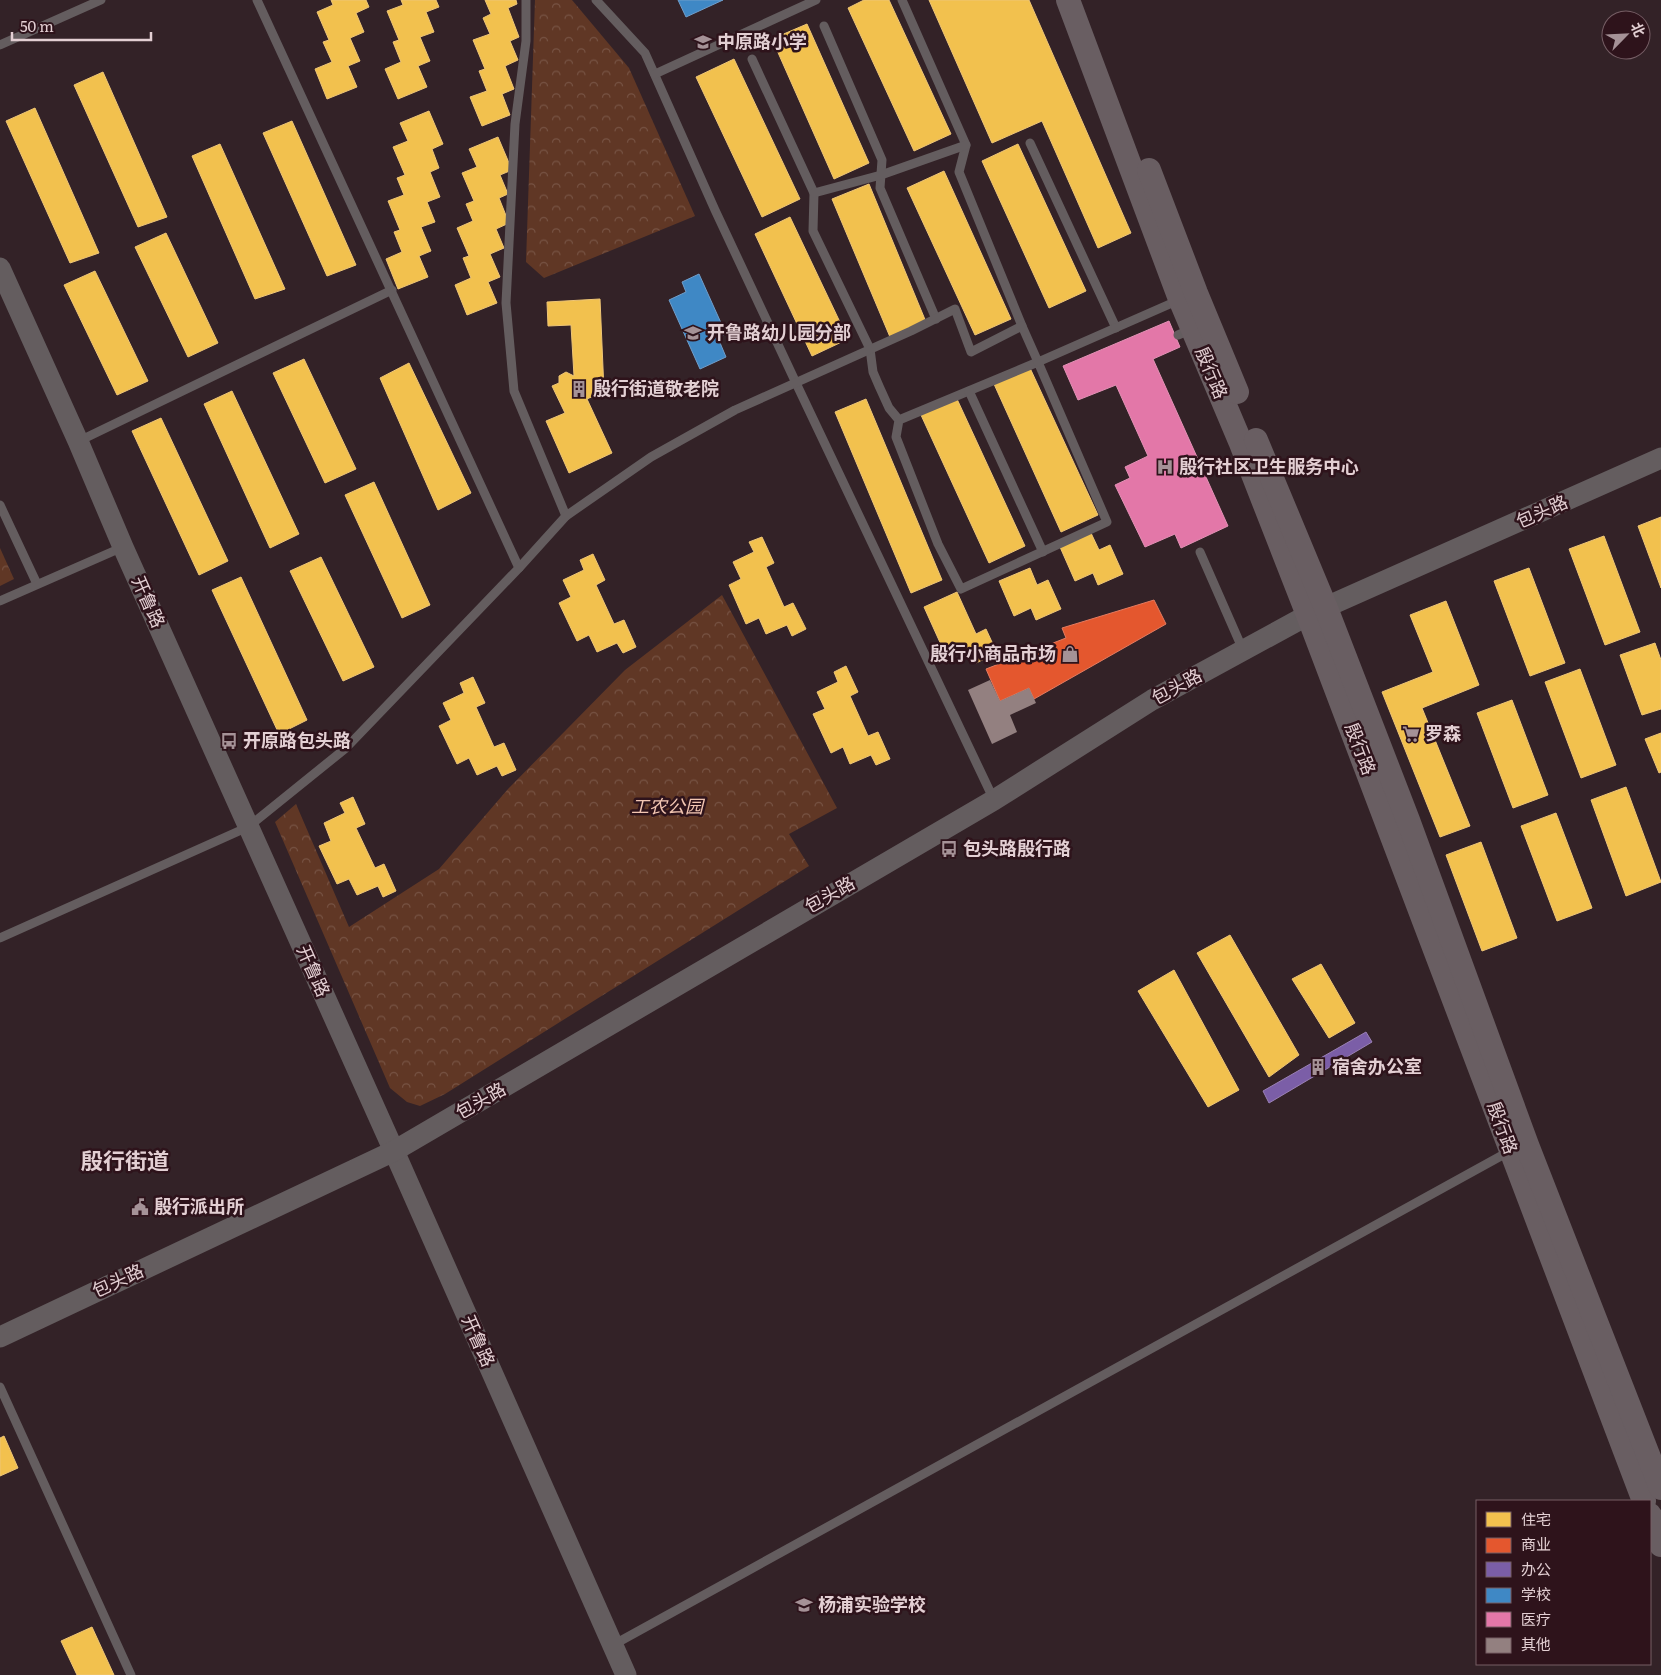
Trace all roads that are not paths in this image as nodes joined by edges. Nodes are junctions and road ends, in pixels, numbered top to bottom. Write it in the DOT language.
graph roads {
  1 [pos="101,0"];
  2 [pos="257,0"];
  3 [pos="526,0"];
  4 [pos="596,0"];
  5 [pos="816,0"];
  6 [pos="902,0"];
  7 [pos="1068,0"];
  8 [pos="1085,0"];
  9 [pos="824,26"];
  10 [pos="0,45"];
  11 [pos="752,59"];
  12 [pos="655,74"];
  13 [pos="1030,143"];
  14 [pos="966,145"];
  15 [pos="881,175"];
  16 [pos="814,193"];
  17 [pos="0,268"];
  18 [pos="392,290"];
  19 [pos="1188,296"];
  20 [pos="936,319"];
  21 [pos="1022,326"];
  22 [pos="1116,328"];
  23 [pos="870,349"];
  24 [pos="1038,362"];
  25 [pos="796,383"];
  26 [pos="969,390"];
  27 [pos="898,420"];
  28 [pos="78,441"];
  29 [pos="1661,458"];
  30 [pos="0,505"];
  31 [pos="566,516"];
  32 [pos="123,547"];
  33 [pos="1043,552"];
  34 [pos="1200,552"];
  35 [pos="519,568"];
  36 [pos="37,584"];
  37 [pos="0,602"];
  38 [pos="1317,612"];
  39 [pos="1243,650"];
  40 [pos="994,800"];
  41 [pos="248,827"];
  42 [pos="0,938"];
  43 [pos="1519,1148"];
  44 [pos="394,1151"];
  45 [pos="0,1336"];
  46 [pos="0,1387"];
  47 [pos="1661,1488"];
  48 [pos="1644,1500"];
  49 [pos="1651,1518"];
  50 [pos="1661,1545"];
  51 [pos="612,1645"];
  52 [pos="131,1675"];
  53 [pos="626,1675"];
  1 -- 10 [label="lane"];
  2 -- 18 [label="lane"];
  3 -- 31 [label="lane"];
  4 -- 12 [label="lane"];
  5 -- 12 [label="lane"];
  6 -- 14 [label="lane"];
  7 -- 19 [label="main road, 殷行路"];
  8 -- 19 [label="main road, 殷行路"];
  9 -- 15 [label="lane"];
  11 -- 16 [label="lane"];
  12 -- 25 [label="lane"];
  13 -- 22 [label="lane"];
  14 -- 15 [label="lane"];
  14 -- 21 [label="lane"];
  15 -- 16 [label="lane"];
  15 -- 20 [label="lane"];
  16 -- 23 [label="lane"];
  17 -- 28 [label="street, 开鲁路"];
  18 -- 28 [label="lane"];
  18 -- 35 [label="lane"];
  19 -- 22 [label="lane"];
  19 -- 38 [label="main road, 殷行路"];
  19 -- 38 [label="main road, 殷行路"];
  20 -- 21 [label="lane"];
  20 -- 23 [label="lane"];
  21 -- 24 [label="lane"];
  22 -- 24 [label="lane"];
  23 -- 25 [label="lane"];
  23 -- 27 [label="lane"];
  24 -- 26 [label="lane"];
  24 -- 33 [label="lane"];
  25 -- 31 [label="lane"];
  25 -- 40 [label="lane"];
  26 -- 27 [label="lane"];
  26 -- 33 [label="lane"];
  27 -- 33 [label="lane"];
  28 -- 32 [label="street, 开鲁路"];
  29 -- 38 [label="street, 包头路"];
  30 -- 36 [label="lane"];
  31 -- 35 [label="lane"];
  32 -- 36 [label="lane"];
  32 -- 41 [label="street, 开鲁路"];
  34 -- 39 [label="lane"];
  35 -- 41 [label="lane"];
  36 -- 37 [label="lane"];
  38 -- 39 [label="street, 包头路"];
  38 -- 43 [label="main road, 殷行路"];
  39 -- 40 [label="street, 包头路"];
  40 -- 44 [label="street, 包头路"];
  41 -- 42 [label="lane"];
  41 -- 44 [label="street, 开鲁路"];
  43 -- 47 [label="main road, 殷行路"];
  43 -- 48 [label="main road, 殷行路"];
  43 -- 51 [label="lane"];
  44 -- 45 [label="street, 包头路"];
  44 -- 51 [label="street, 开鲁路"];
  46 -- 52 [label="lane"];
  49 -- 50 [label="main road"];
  51 -- 53 [label="street, 开鲁路"];
}
